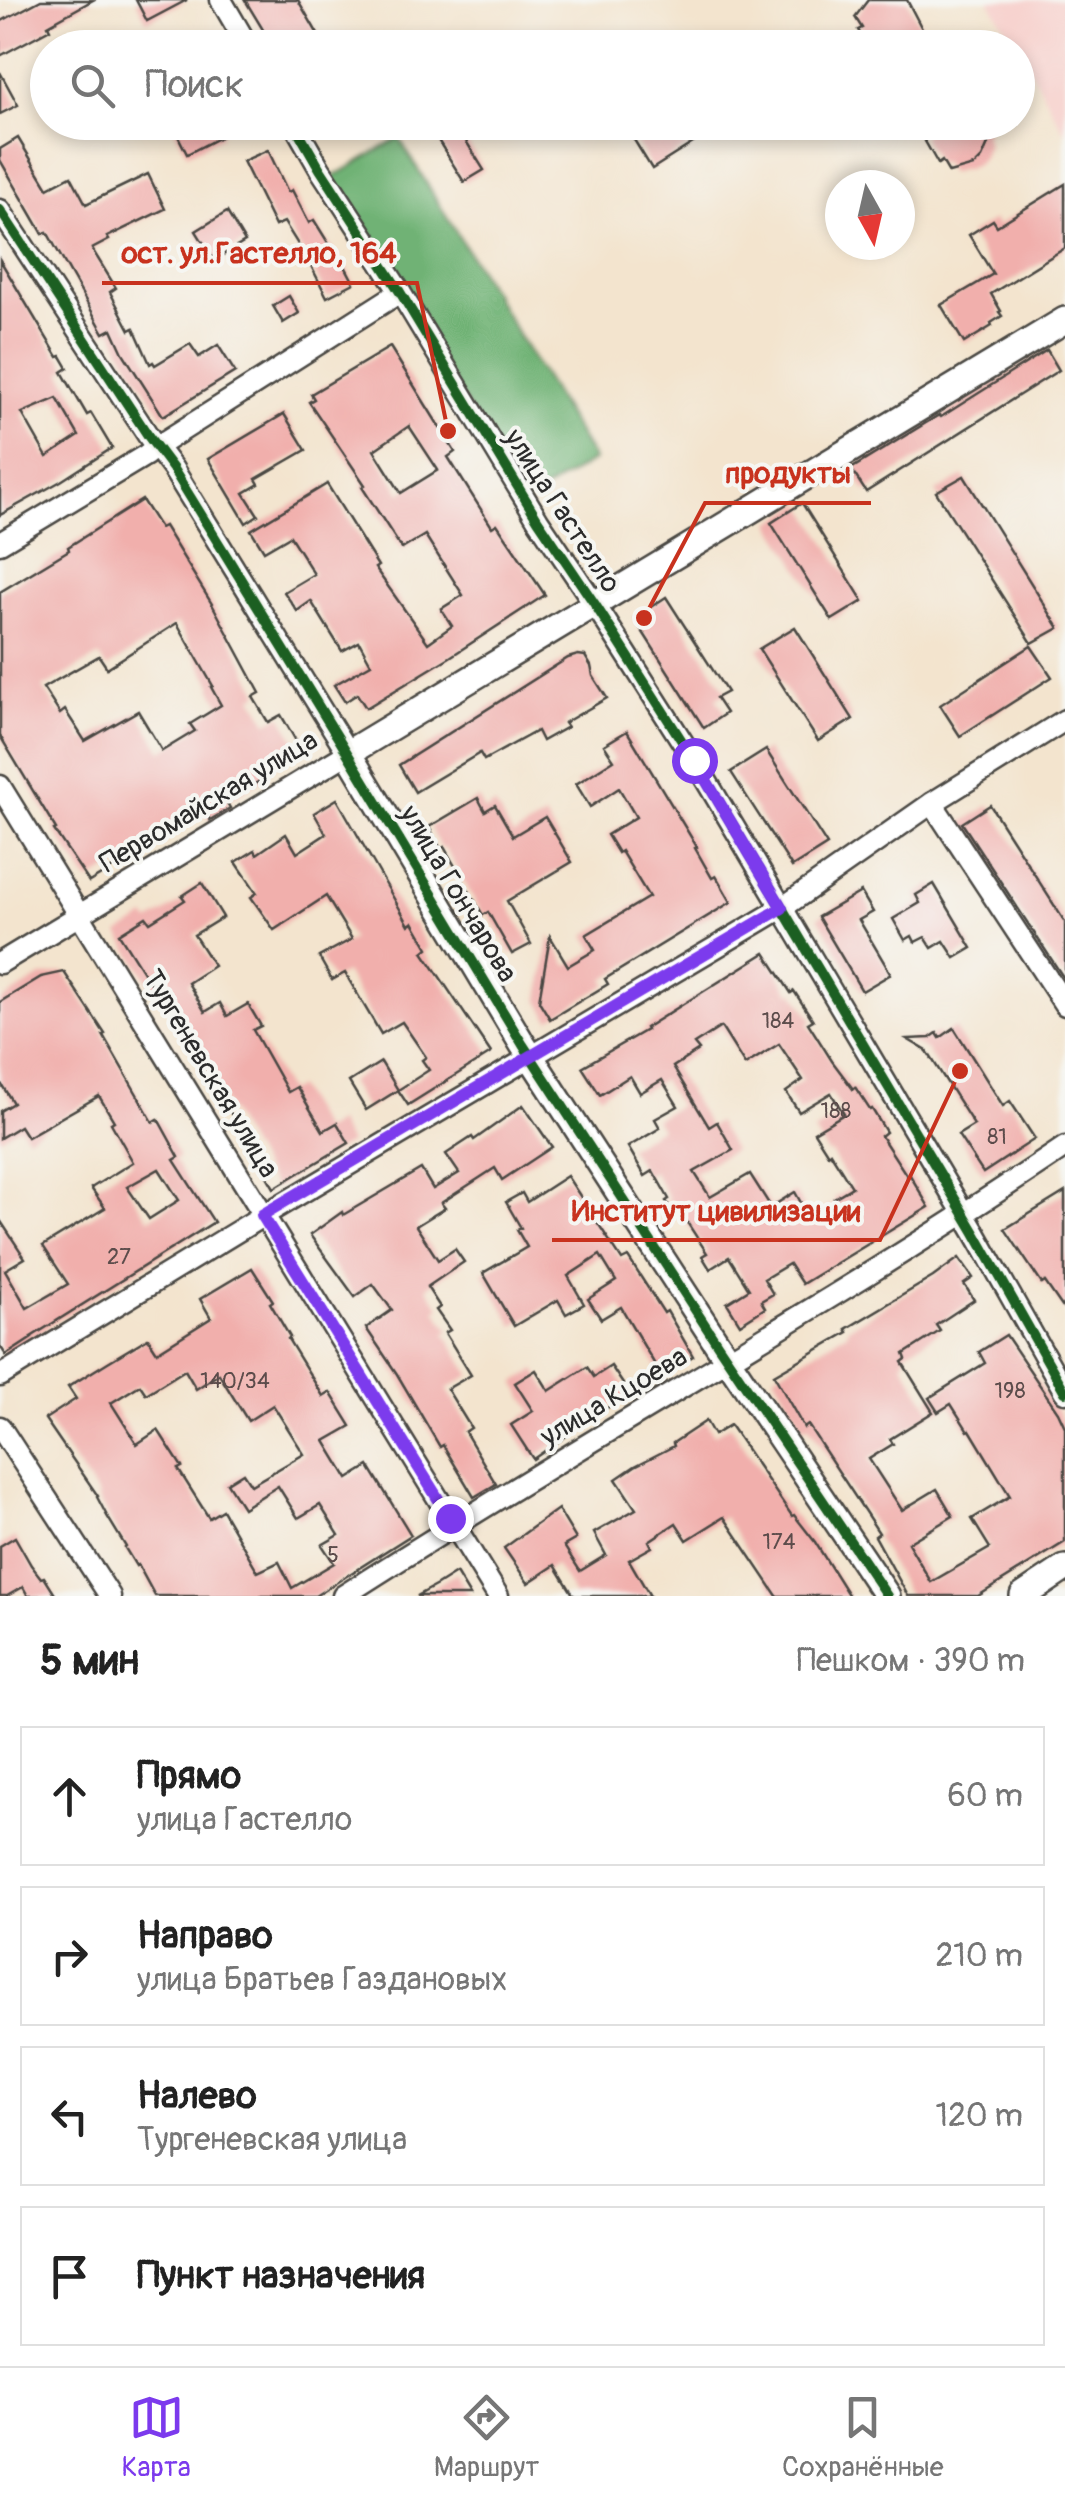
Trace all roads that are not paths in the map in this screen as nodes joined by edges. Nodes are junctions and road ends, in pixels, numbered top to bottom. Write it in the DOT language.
graph roads {
  1 [pos="221,0"];
  2 [pos="238,30"];
  3 [pos="303,140"];
  4 [pos="0,210"];
  5 [pos="400,292"];
  6 [pos="1065,320"];
  7 [pos="156,446"];
  8 [pos="0,543"];
  9 [pos="594,603"];
  10 [pos="1065,720"];
  11 [pos="348,753"];
  12 [pos="0,786"];
  13 [pos="932,803"];
  14 [pos="782,908"];
  15 [pos="80,915"];
  16 [pos="0,963"];
  17 [pos="1065,1005"];
  18 [pos="531,1057"];
  19 [pos="1065,1147"];
  20 [pos="262,1215"];
  21 [pos="964,1215"];
  22 [pos="728,1359"];
  23 [pos="0,1376"];
  24 [pos="1065,1392"];
  25 [pos="0,1427"];
  26 [pos="454,1524"];
  27 [pos="1065,1568"];
  28 [pos="110,1596"];
  29 [pos="343,1596"];
  30 [pos="498,1596"];
  31 [pos="887,1596"];
  32 [pos="1023,1596"];
  1 -- 2 [label="street"];
  3 -- 5 [label="street, улица Гастелло"];
  4 -- 7 [label="street, улица Гончарова"];
  5 -- 7 [label="street"];
  5 -- 9 [label="street, улица Гастелло"];
  6 -- 9 [label="street, Первомайская улица"];
  7 -- 8 [label="street"];
  7 -- 11 [label="street, улица Гончарова"];
  9 -- 11 [label="street, Первомайская улица"];
  9 -- 14 [label="street, улица Гастелло"];
  10 -- 13 [label="street"];
  11 -- 15 [label="street, Первомайская улица"];
  11 -- 18 [label="street, улица Гончарова"];
  12 -- 15 [label="street, Тургеневская улица"];
  13 -- 14 [label="street"];
  13 -- 17 [label="street"];
  14 -- 18 [label="street"];
  14 -- 21 [label="street, улица Гастелло"];
  15 -- 16 [label="street, Первомайская улица"];
  15 -- 20 [label="street, Тургеневская улица"];
  18 -- 20 [label="street"];
  18 -- 22 [label="street, улица Гончарова"];
  19 -- 21 [label="street, улица Кцоева"];
  20 -- 23 [label="street"];
  20 -- 26 [label="street, Тургеневская улица"];
  21 -- 22 [label="street, улица Кцоева"];
  21 -- 24 [label="street, улица Гастелло"];
  22 -- 26 [label="street, улица Кцоева"];
  22 -- 31 [label="street, улица Гончарова"];
  25 -- 28 [label="street"];
  26 -- 29 [label="street, улица Кцоева"];
  26 -- 30 [label="street, Тургеневская улица"];
  27 -- 32 [label="street"];
}
